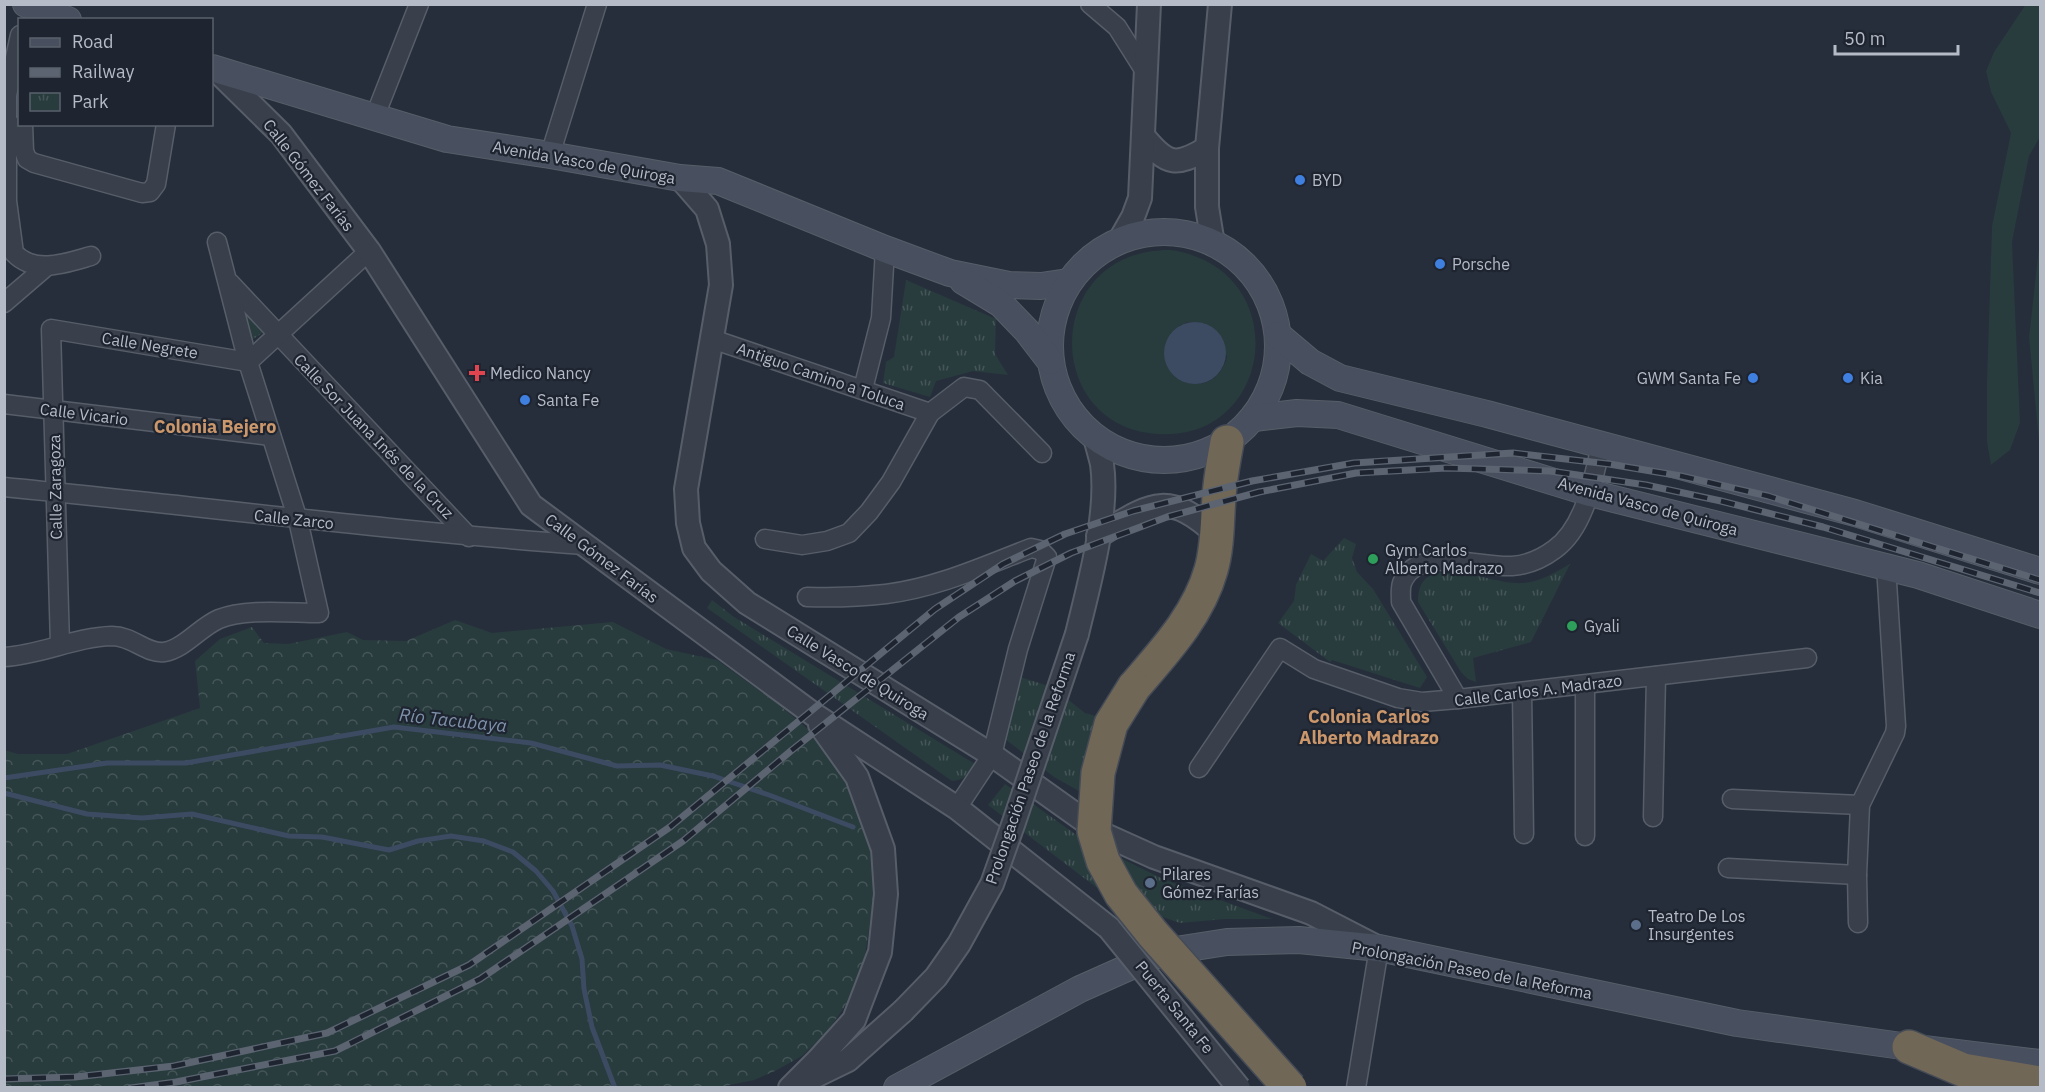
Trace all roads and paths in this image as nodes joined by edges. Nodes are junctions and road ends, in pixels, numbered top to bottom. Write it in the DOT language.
graph roads {
  1 [pos="419,4"];
  2 [pos="597,4"];
  3 [pos="1090,4"];
  4 [pos="1149,4"];
  5 [pos="1220,4"];
  6 [pos="32,12"];
  7 [pos="59,18"];
  8 [pos="18,44"];
  9 [pos="213,69"];
  10 [pos="1146,73"];
  11 [pos="375,116"];
  12 [pos="23,126"];
  13 [pos="166,126"];
  14 [pos="1144,137"];
  15 [pos="1207,148"];
  16 [pos="550,155"];
  17 [pos="680,178"];
  18 [pos="1120,240"];
  19 [pos="217,242"];
  20 [pos="1214,244"];
  21 [pos="885,249"];
  22 [pos="369,251"];
  23 [pos="9,252"];
  24 [pos="91,256"];
  25 [pos="47,266"];
  26 [pos="950,273"];
  27 [pos="228,280"];
  28 [pos="1068,282"];
  29 [pos="4,303"];
  30 [pos="51,329"];
  31 [pos="278,335"];
  32 [pos="1278,335"];
  33 [pos="712,339"];
  34 [pos="1050,361"];
  35 [pos="248,362"];
  36 [pos="863,389"];
  37 [pos="4,404"];
  38 [pos="54,411"];
  39 [pos="930,413"];
  40 [pos="1254,418"];
  41 [pos="271,436"];
  42 [pos="1095,437"];
  43 [pos="1227,442"];
  44 [pos="1601,446"];
  45 [pos="1042,453"];
  46 [pos="4,487"];
  47 [pos="55,492"];
  48 [pos="1590,493"];
  49 [pos="298,520"];
  50 [pos="1217,535"];
  51 [pos="1098,536"];
  52 [pos="470,537"];
  53 [pos="765,539"];
  54 [pos="585,545"];
  55 [pos="1886,567"];
  56 [pos="2040,571"];
  57 [pos="807,597"];
  58 [pos="2040,615"];
  59 [pos="60,645"];
  60 [pos="4,657"];
  61 [pos="1807,658"];
  62 [pos="1656,676"];
  63 [pos="1585,685"];
  64 [pos="1522,692"];
  65 [pos="1458,699"];
  66 [pos="813,714"];
  67 [pos="992,755"];
  68 [pos="1199,768"];
  69 [pos="1732,799"];
  70 [pos="1860,805"];
  71 [pos="957,808"];
  72 [pos="1653,817"];
  73 [pos="1524,834"];
  74 [pos="1585,836"];
  75 [pos="1728,868"];
  76 [pos="1857,875"];
  77 [pos="1858,923"];
  78 [pos="1109,928"];
  79 [pos="1378,948"];
  80 [pos="1909,1047"];
  81 [pos="2040,1063"];
  82 [pos="2040,1083"];
  83 [pos="791,1088"];
  84 [pos="897,1088"];
  85 [pos="1239,1088"];
  86 [pos="1290,1088"];
  87 [pos="1356,1088"];
  1 -- 11 [label="street"];
  2 -- 16 [label="street"];
  3 -- 10 [label="street"];
  4 -- 10 [label="street"];
  5 -- 15 [label="street"];
  6 -- 7 [label="main road"];
  8 -- 23 [label="street"];
  9 -- 11 [label="main road, Avenida Vasco de Quiroga"];
  9 -- 22 [label="street, Calle Gómez Farías"];
  10 -- 14 [label="street"];
  11 -- 16 [label="main road, Avenida Vasco de Quiroga"];
  12 -- 13 [label="street"];
  14 -- 15 [label="street"];
  14 -- 18 [label="street"];
  15 -- 20 [label="street"];
  16 -- 17 [label="main road, Avenida Vasco de Quiroga"];
  17 -- 21 [label="main road, Avenida Vasco de Quiroga"];
  17 -- 33 [label="street, Calle Vasco de Quiroga"];
  18 -- 20 [label="main road"];
  18 -- 28 [label="main road"];
  19 -- 27 [label="street"];
  20 -- 32 [label="main road"];
  21 -- 26 [label="main road, Avenida Vasco de Quiroga"];
  21 -- 36 [label="street"];
  22 -- 31 [label="street"];
  22 -- 54 [label="street, Calle Gómez Farías"];
  23 -- 25 [label="street"];
  24 -- 25 [label="street"];
  25 -- 29 [label="street"];
  26 -- 28 [label="main road, Avenida Vasco de Quiroga"];
  26 -- 34 [label="main road, Avenida Vasco de Quiroga"];
  27 -- 31 [label="street, Calle Sor Juana Inés de la Cruz"];
  27 -- 35 [label="street"];
  28 -- 34 [label="main road"];
  30 -- 35 [label="street, Calle Negrete"];
  30 -- 38 [label="street, Calle Zaragoza"];
  31 -- 35 [label="street"];
  31 -- 52 [label="street, Calle Sor Juana Inés de la Cruz"];
  32 -- 40 [label="main road"];
  32 -- 44 [label="main road"];
  33 -- 36 [label="street, Antiguo Camino a Toluca"];
  33 -- 67 [label="street, Calle Vasco de Quiroga"];
  34 -- 42 [label="main road"];
  35 -- 41 [label="street"];
  36 -- 39 [label="street, Antiguo Camino a Toluca"];
  37 -- 38 [label="street, Calle Vicario"];
  38 -- 41 [label="street, Calle Vicario"];
  38 -- 47 [label="street, Calle Zaragoza"];
  39 -- 45 [label="street"];
  39 -- 53 [label="street"];
  40 -- 43 [label="main road"];
  40 -- 48 [label="main road, Avenida Vasco de Quiroga"];
  41 -- 49 [label="street"];
  42 -- 43 [label="main road"];
  42 -- 51 [label="street, Prolongación Paseo de la Reforma"];
  43 -- 50 [label="highway"];
  44 -- 48 [label="street"];
  44 -- 56 [label="main road"];
  46 -- 47 [label="street, Calle Zarco"];
  47 -- 49 [label="street, Calle Zarco"];
  47 -- 59 [label="street, Calle Zaragoza"];
  48 -- 55 [label="main road, Avenida Vasco de Quiroga"];
  48 -- 65 [label="street"];
  49 -- 52 [label="street, Calle Zarco"];
  49 -- 59 [label="street"];
  50 -- 51 [label="street"];
  50 -- 86 [label="highway, bridge"];
  51 -- 83 [label="street, Prolongación Paseo de la Reforma, bridge"];
  52 -- 54 [label="street, Calle Zarco"];
  54 -- 66 [label="street, Calle Gómez Farías"];
  55 -- 58 [label="main road, Avenida Vasco de Quiroga"];
  55 -- 70 [label="street"];
  57 -- 67 [label="street"];
  59 -- 60 [label="street"];
  61 -- 62 [label="street, Calle Carlos A. Madrazo"];
  62 -- 63 [label="street, Calle Carlos A. Madrazo"];
  62 -- 72 [label="street"];
  63 -- 64 [label="street, Calle Carlos A. Madrazo"];
  63 -- 74 [label="street"];
  64 -- 65 [label="street, Calle Carlos A. Madrazo"];
  64 -- 73 [label="street"];
  65 -- 68 [label="street, Calle Carlos A. Madrazo"];
  66 -- 71 [label="street, Calle Gómez Farías"];
  66 -- 83 [label="street"];
  67 -- 71 [label="street"];
  67 -- 79 [label="street, Calle Vasco de Quiroga"];
  69 -- 70 [label="street"];
  70 -- 76 [label="street"];
  71 -- 78 [label="street, Calle Gómez Farías"];
  75 -- 76 [label="street"];
  76 -- 77 [label="street"];
  78 -- 85 [label="street, Puerta Santa Fe, bridge"];
  79 -- 80 [label="main road, Prolongación Paseo de la Reforma"];
  79 -- 84 [label="main road, Prolongación Paseo de la Reforma"];
  79 -- 87 [label="street"];
  80 -- 81 [label="main road, Prolongación Paseo de la Reforma"];
  80 -- 82 [label="highway"];
}
